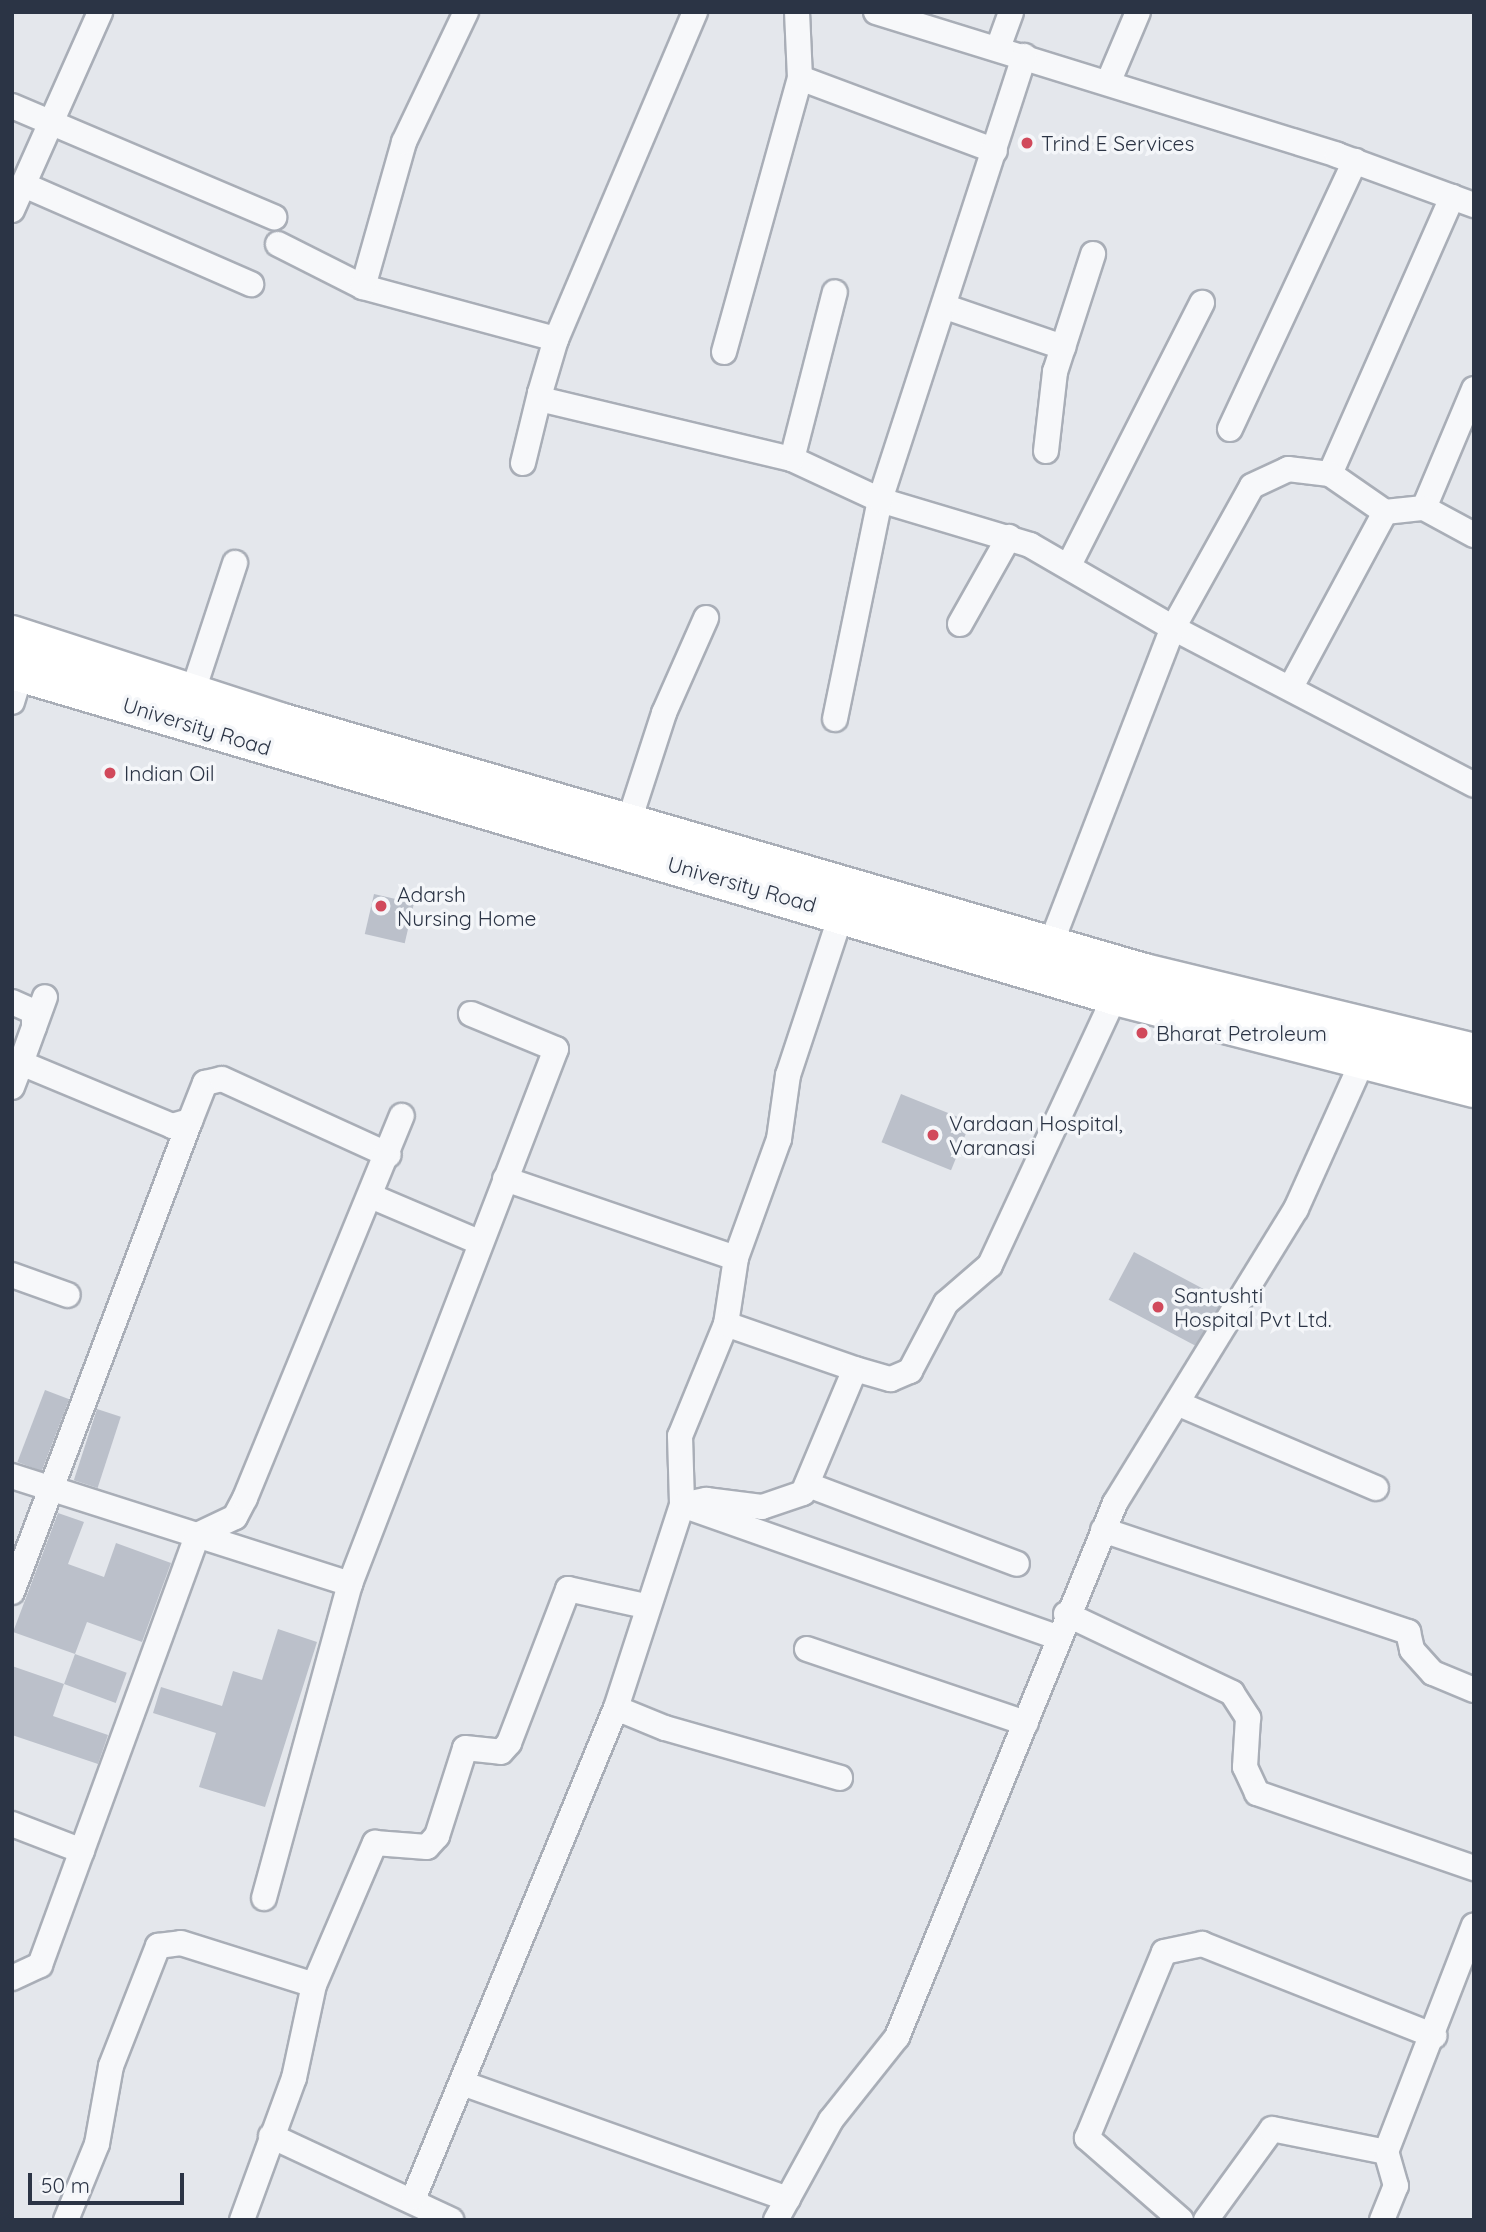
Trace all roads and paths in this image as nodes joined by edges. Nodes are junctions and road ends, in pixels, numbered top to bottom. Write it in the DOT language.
graph roads {
  1 [pos="100,12"];
  2 [pos="466,12"];
  3 [pos="695,12"];
  4 [pos="797,12"];
  5 [pos="876,12"];
  6 [pos="1011,12"];
  7 [pos="1139,12"];
  8 [pos="998,48"];
  9 [pos="1024,56"];
  10 [pos="800,78"];
  11 [pos="1108,83"];
  12 [pos="12,106"];
  13 [pos="51,118"];
  14 [pos="995,151"];
  15 [pos="1355,161"];
  16 [pos="24,185"];
  17 [pos="1463,201"];
  18 [pos="12,210"];
  19 [pos="274,217"];
  20 [pos="278,244"];
  21 [pos="1093,254"];
  22 [pos="251,284"];
  23 [pos="363,288"];
  24 [pos="835,292"];
  25 [pos="1202,303"];
  26 [pos="946,307"];
  27 [pos="556,339"];
  28 [pos="1063,347"];
  29 [pos="724,352"];
  30 [pos="1474,389"];
  31 [pos="540,393"];
  32 [pos="1230,429"];
  33 [pos="1046,451"];
  34 [pos="792,459"];
  35 [pos="523,463"];
  36 [pos="1330,474"];
  37 [pos="880,500"];
  38 [pos="1424,508"];
  39 [pos="1385,512"];
  40 [pos="1474,535"];
  41 [pos="1009,537"];
  42 [pos="234,563"];
  43 [pos="1069,565"];
  44 [pos="706,618"];
  45 [pos="960,624"];
  46 [pos="1173,628"];
  47 [pos="12,635"];
  48 [pos="15,682"];
  49 [pos="1292,685"];
  50 [pos="192,694"];
  51 [pos="835,719"];
  52 [pos="1474,785"];
  53 [pos="629,821"];
  54 [pos="842,912"];
  55 [pos="1045,959"];
  56 [pos="1122,982"];
  57 [pos="45,997"];
  58 [pos="12,1002"];
  59 [pos="471,1014"];
  60 [pos="34,1027"];
  61 [pos="1474,1053"];
  62 [pos="1364,1058"];
  63 [pos="21,1063"];
  64 [pos="12,1087"];
  65 [pos="1474,1088"];
  66 [pos="402,1116"];
  67 [pos="190,1121"];
  68 [pos="389,1155"];
  69 [pos="505,1178"];
  70 [pos="373,1197"];
  71 [pos="479,1242"];
  72 [pos="736,1258"];
  73 [pos="12,1275"];
  74 [pos="68,1295"];
  75 [pos="726,1324"];
  76 [pos="855,1369"];
  77 [pos="1179,1404"];
  78 [pos="12,1476"];
  79 [pos="811,1486"];
  80 [pos="1376,1488"];
  81 [pos="51,1490"];
  82 [pos="682,1505"];
  83 [pos="1103,1530"];
  84 [pos="197,1535"];
  85 [pos="1017,1564"];
  86 [pos="350,1584"];
  87 [pos="12,1592"];
  88 [pos="645,1606"];
  89 [pos="1062,1625"];
  90 [pos="807,1649"];
  91 [pos="1474,1690"];
  92 [pos="616,1707"];
  93 [pos="1026,1723"];
  94 [pos="840,1778"];
  95 [pos="12,1824"];
  96 [pos="82,1851"];
  97 [pos="1474,1868"];
  98 [pos="264,1898"];
  99 [pos="1474,1925"];
  100 [pos="1467,1969"];
  101 [pos="12,1978"];
  102 [pos="314,1985"];
  103 [pos="1434,2036"];
  104 [pos="462,2083"];
  105 [pos="271,2136"];
  106 [pos="1386,2152"];
  107 [pos="414,2197"];
  108 [pos="782,2209"];
  109 [pos="66,2220"];
  110 [pos="242,2220"];
  111 [pos="451,2220"];
  112 [pos="1181,2220"];
  113 [pos="1206,2220"];
  114 [pos="1382,2220"];
  1 -- 13 [label="street"];
  2 -- 23 [label="street"];
  3 -- 27 [label="street"];
  4 -- 10 [label="street"];
  5 -- 8 [label="street"];
  6 -- 8 [label="street"];
  7 -- 11 [label="street"];
  8 -- 9 [label="street"];
  9 -- 11 [label="street"];
  9 -- 14 [label="street"];
  10 -- 14 [label="street"];
  10 -- 29 [label="street"];
  11 -- 15 [label="street"];
  12 -- 13 [label="street"];
  13 -- 16 [label="street"];
  13 -- 19 [label="street"];
  14 -- 26 [label="street"];
  15 -- 17 [label="street"];
  15 -- 32 [label="street"];
  16 -- 18 [label="street"];
  16 -- 22 [label="street"];
  17 -- 36 [label="street"];
  20 -- 23 [label="street"];
  21 -- 28 [label="street"];
  23 -- 27 [label="street"];
  24 -- 34 [label="street"];
  25 -- 43 [label="street"];
  26 -- 28 [label="street"];
  26 -- 37 [label="street"];
  27 -- 31 [label="street"];
  28 -- 33 [label="street"];
  30 -- 38 [label="street"];
  31 -- 34 [label="street"];
  31 -- 35 [label="street"];
  34 -- 37 [label="street"];
  36 -- 39 [label="street"];
  36 -- 46 [label="street"];
  37 -- 41 [label="street"];
  37 -- 51 [label="street"];
  38 -- 39 [label="street"];
  38 -- 40 [label="street"];
  39 -- 49 [label="street"];
  41 -- 43 [label="street"];
  41 -- 45 [label="street"];
  42 -- 50 [label="street"];
  43 -- 46 [label="street"];
  44 -- 53 [label="street"];
  46 -- 49 [label="street"];
  46 -- 55 [label="street"];
  47 -- 50 [label="main road"];
  48 -- 54 [label="main road, University Road"];
  49 -- 52 [label="street"];
  50 -- 53 [label="main road"];
  53 -- 55 [label="main road"];
  54 -- 55 [label="main road, University Road"];
  54 -- 72 [label="street"];
  55 -- 56 [label="main road, University Road"];
  56 -- 61 [label="main road"];
  56 -- 62 [label="main road, University Road"];
  56 -- 76 [label="street"];
  57 -- 60 [label="street"];
  58 -- 60 [label="street"];
  59 -- 69 [label="street"];
  60 -- 63 [label="street"];
  62 -- 65 [label="main road, University Road"];
  62 -- 77 [label="street"];
  63 -- 64 [label="street"];
  63 -- 67 [label="street"];
  66 -- 68 [label="street"];
  67 -- 68 [label="street"];
  67 -- 81 [label="street"];
  68 -- 70 [label="street"];
  69 -- 71 [label="street"];
  69 -- 72 [label="street"];
  70 -- 71 [label="street"];
  70 -- 84 [label="street"];
  71 -- 86 [label="street"];
  72 -- 75 [label="street"];
  73 -- 74 [label="street"];
  75 -- 76 [label="street"];
  75 -- 82 [label="street"];
  76 -- 79 [label="street"];
  77 -- 80 [label="street"];
  77 -- 83 [label="street"];
  78 -- 81 [label="street"];
  79 -- 82 [label="street"];
  79 -- 85 [label="street"];
  81 -- 84 [label="street"];
  81 -- 87 [label="street"];
  82 -- 88 [label="street"];
  82 -- 89 [label="street"];
  83 -- 89 [label="street"];
  83 -- 91 [label="street"];
  84 -- 86 [label="street"];
  84 -- 96 [label="street"];
  86 -- 98 [label="street"];
  88 -- 92 [label="street"];
  88 -- 102 [label="street"];
  89 -- 93 [label="street"];
  89 -- 97 [label="street"];
  90 -- 93 [label="street"];
  92 -- 94 [label="street"];
  92 -- 104 [label="street"];
  93 -- 108 [label="street"];
  95 -- 96 [label="street"];
  96 -- 101 [label="street"];
  99 -- 100 [label="street"];
  100 -- 103 [label="street"];
  102 -- 105 [label="street"];
  102 -- 109 [label="street"];
  103 -- 106 [label="street"];
  103 -- 112 [label="street"];
  104 -- 107 [label="street"];
  104 -- 108 [label="street"];
  105 -- 107 [label="street"];
  105 -- 110 [label="street"];
  106 -- 113 [label="street"];
  106 -- 114 [label="street"];
  107 -- 111 [label="street"];
}
